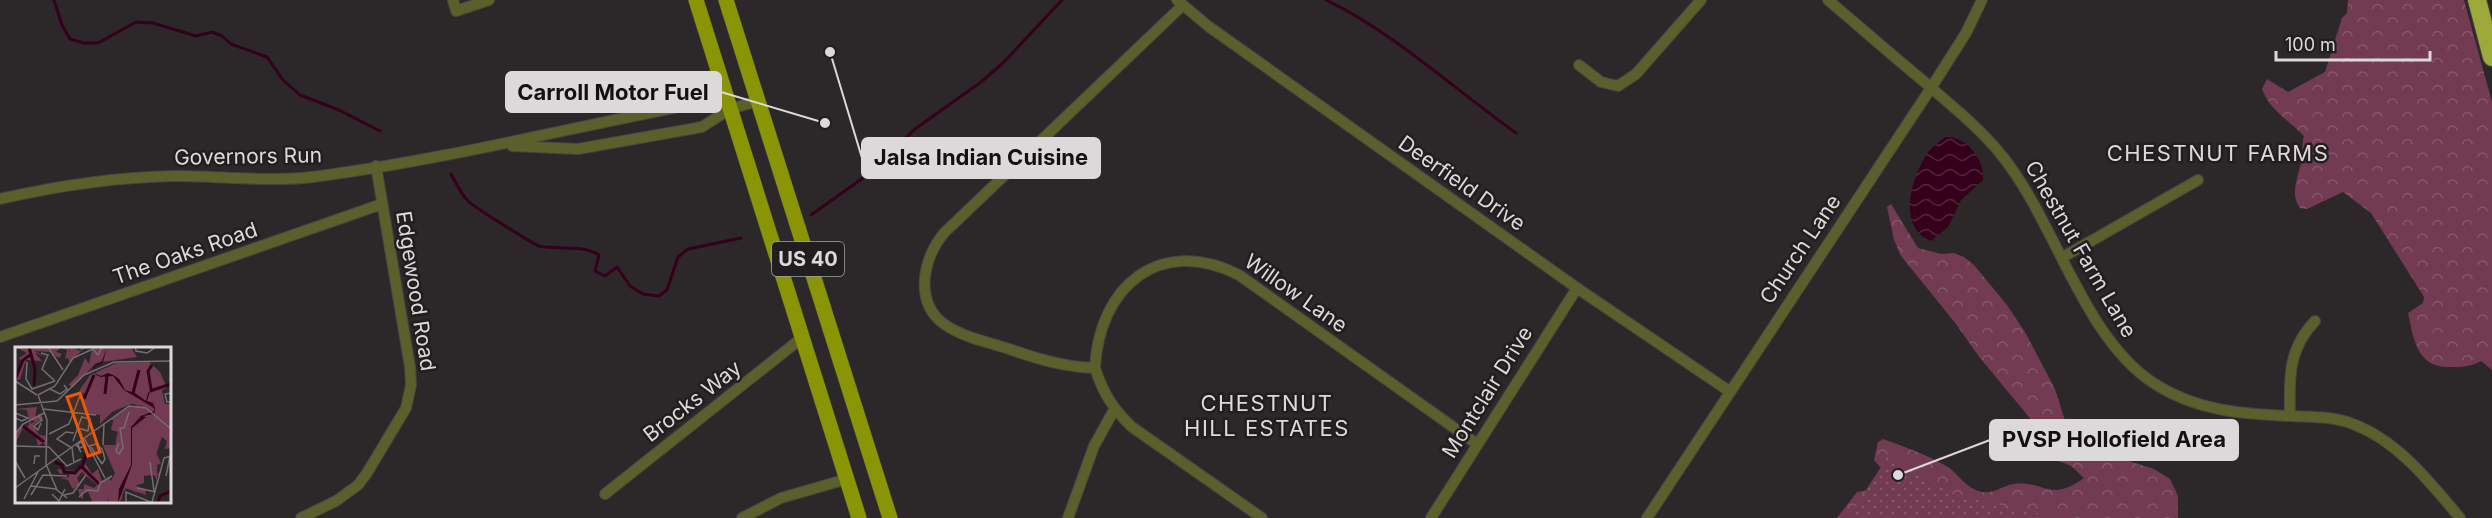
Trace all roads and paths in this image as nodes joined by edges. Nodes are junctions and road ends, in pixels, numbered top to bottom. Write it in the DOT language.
graph roads {
  1 [pos="453,0"];
  2 [pos="489,0"];
  3 [pos="696,0"];
  4 [pos="726,0"];
  5 [pos="1701,0"];
  6 [pos="1828,0"];
  7 [pos="1982,0"];
  8 [pos="2477,0"];
  9 [pos="1179,3"];
  10 [pos="2492,57"];
  11 [pos="1579,65"];
  12 [pos="1931,88"];
  13 [pos="758,101"];
  14 [pos="730,109"];
  15 [pos="497,145"];
  16 [pos="376,166"];
  17 [pos="2198,180"];
  18 [pos="0,199"];
  19 [pos="382,204"];
  20 [pos="2063,257"];
  21 [pos="1577,288"];
  22 [pos="2315,321"];
  23 [pos="803,337"];
  24 [pos="0,338"];
  25 [pos="1095,368"];
  26 [pos="1729,391"];
  27 [pos="1114,410"];
  28 [pos="2290,416"];
  29 [pos="1477,444"];
  30 [pos="847,479"];
  31 [pos="606,494"];
  32 [pos="301,518"];
  33 [pos="742,518"];
  34 [pos="859,518"];
  35 [pos="890,518"];
  36 [pos="1068,518"];
  37 [pos="1262,518"];
  38 [pos="1431,518"];
  39 [pos="1647,518"];
  40 [pos="2460,518"];
  1 -- 2 [label="street"];
  3 -- 14 [label="main road, US 40"];
  4 -- 13 [label="main road, US 40"];
  5 -- 11 [label="street"];
  6 -- 12 [label="street, Chestnut Farm Lane"];
  7 -- 12 [label="street, Church Lane"];
  8 -- 10 [label="highway"];
  9 -- 21 [label="street, Deerfield Drive"];
  9 -- 25 [label="street"];
  12 -- 20 [label="street, Chestnut Farm Lane"];
  12 -- 26 [label="street, Church Lane"];
  13 -- 14 [label="street, Governors Run"];
  13 -- 35 [label="main road, US 40"];
  14 -- 15 [label="street, Governors Run"];
  14 -- 15 [label="street, Governors Run"];
  14 -- 23 [label="main road, US 40"];
  15 -- 16 [label="street, Governors Run"];
  16 -- 18 [label="street, Governors Run"];
  16 -- 19 [label="street, Edgewood Road"];
  17 -- 20 [label="street"];
  19 -- 24 [label="street, The Oaks Road"];
  19 -- 32 [label="street, Edgewood Road"];
  20 -- 28 [label="street, Chestnut Farm Lane"];
  21 -- 26 [label="street, Deerfield Drive"];
  21 -- 29 [label="street, Montclair Drive"];
  22 -- 28 [label="street"];
  23 -- 30 [label="main road, US 40"];
  23 -- 31 [label="street, Brocks Way"];
  25 -- 27 [label="street"];
  25 -- 29 [label="street, Willow Lane"];
  26 -- 39 [label="street, Church Lane"];
  27 -- 36 [label="street"];
  27 -- 37 [label="street"];
  28 -- 40 [label="street, Chestnut Farm Lane"];
  29 -- 38 [label="street, Montclair Drive"];
  30 -- 33 [label="street"];
  30 -- 34 [label="main road, US 40"];
}
